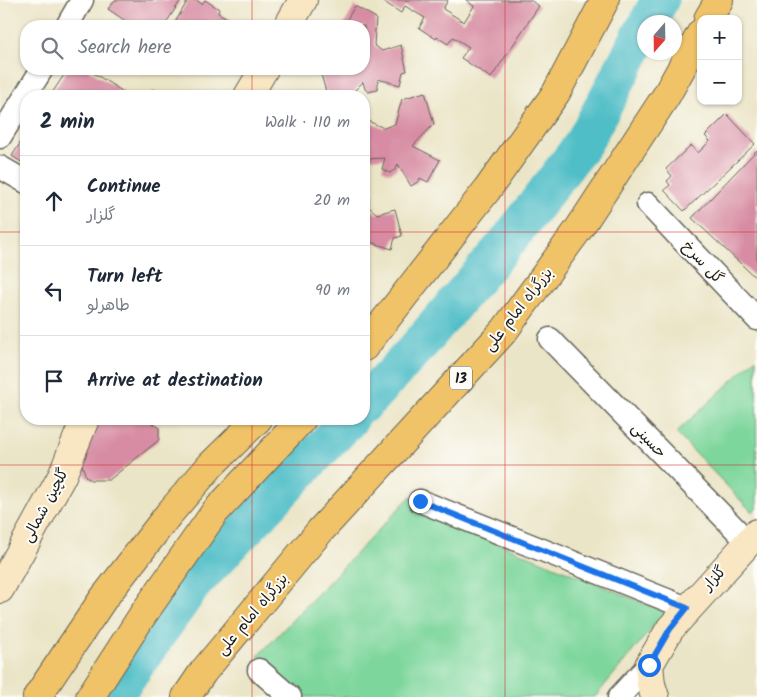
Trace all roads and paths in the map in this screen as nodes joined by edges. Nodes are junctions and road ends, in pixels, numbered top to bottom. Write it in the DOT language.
graph roads {
  1 [pos="82,0"];
  2 [pos="303,0"];
  3 [pos="605,0"];
  4 [pos="719,0"];
  5 [pos="710,15"];
  6 [pos="70,20"];
  7 [pos="291,20"];
  8 [pos="697,40"];
  9 [pos="38,75"];
  10 [pos="260,75"];
  11 [pos="29,90"];
  12 [pos="252,90"];
  13 [pos="20,105"];
  14 [pos="0,137"];
  15 [pos="0,167"];
  16 [pos="20,179"];
  17 [pos="648,204"];
  18 [pos="424,271"];
  19 [pos="370,319"];
  20 [pos="757,319"];
  21 [pos="370,339"];
  22 [pos="550,339"];
  23 [pos="83,425"];
  24 [pos="252,425"];
  25 [pos="296,425"];
  26 [pos="420,501"];
  27 [pos="752,537"];
  28 [pos="2,581"];
  29 [pos="687,608"];
  30 [pos="649,665"];
  31 [pos="259,670"];
  32 [pos="37,697"];
  33 [pos="90,697"];
  34 [pos="186,697"];
  35 [pos="290,697"];
  36 [pos="620,697"];
  37 [pos="655,697"];
  1 -- 6 [label="street"];
  2 -- 7 [label="main road"];
  3 -- 18 [label="highway"];
  4 -- 5 [label="highway"];
  8 -- 34 [label="highway, بزرگراه امام علی / 13"];
  9 -- 11 [label="street"];
  10 -- 12 [label="main road"];
  13 -- 14 [label="street"];
  15 -- 16 [label="street"];
  17 -- 20 [label="street, گل سرخ"];
  18 -- 19 [label="highway"];
  18 -- 21 [label="highway"];
  22 -- 27 [label="street, حسینی"];
  23 -- 28 [label="main road, گلچین شمالی"];
  24 -- 32 [label="highway"];
  25 -- 33 [label="highway"];
  26 -- 29 [label="street"];
  27 -- 29 [label="main road, گلزار"];
  29 -- 30 [label="main road, گلزار"];
  30 -- 36 [label="street, گلزار"];
  30 -- 37 [label="main road"];
  31 -- 35 [label="street"];
}
